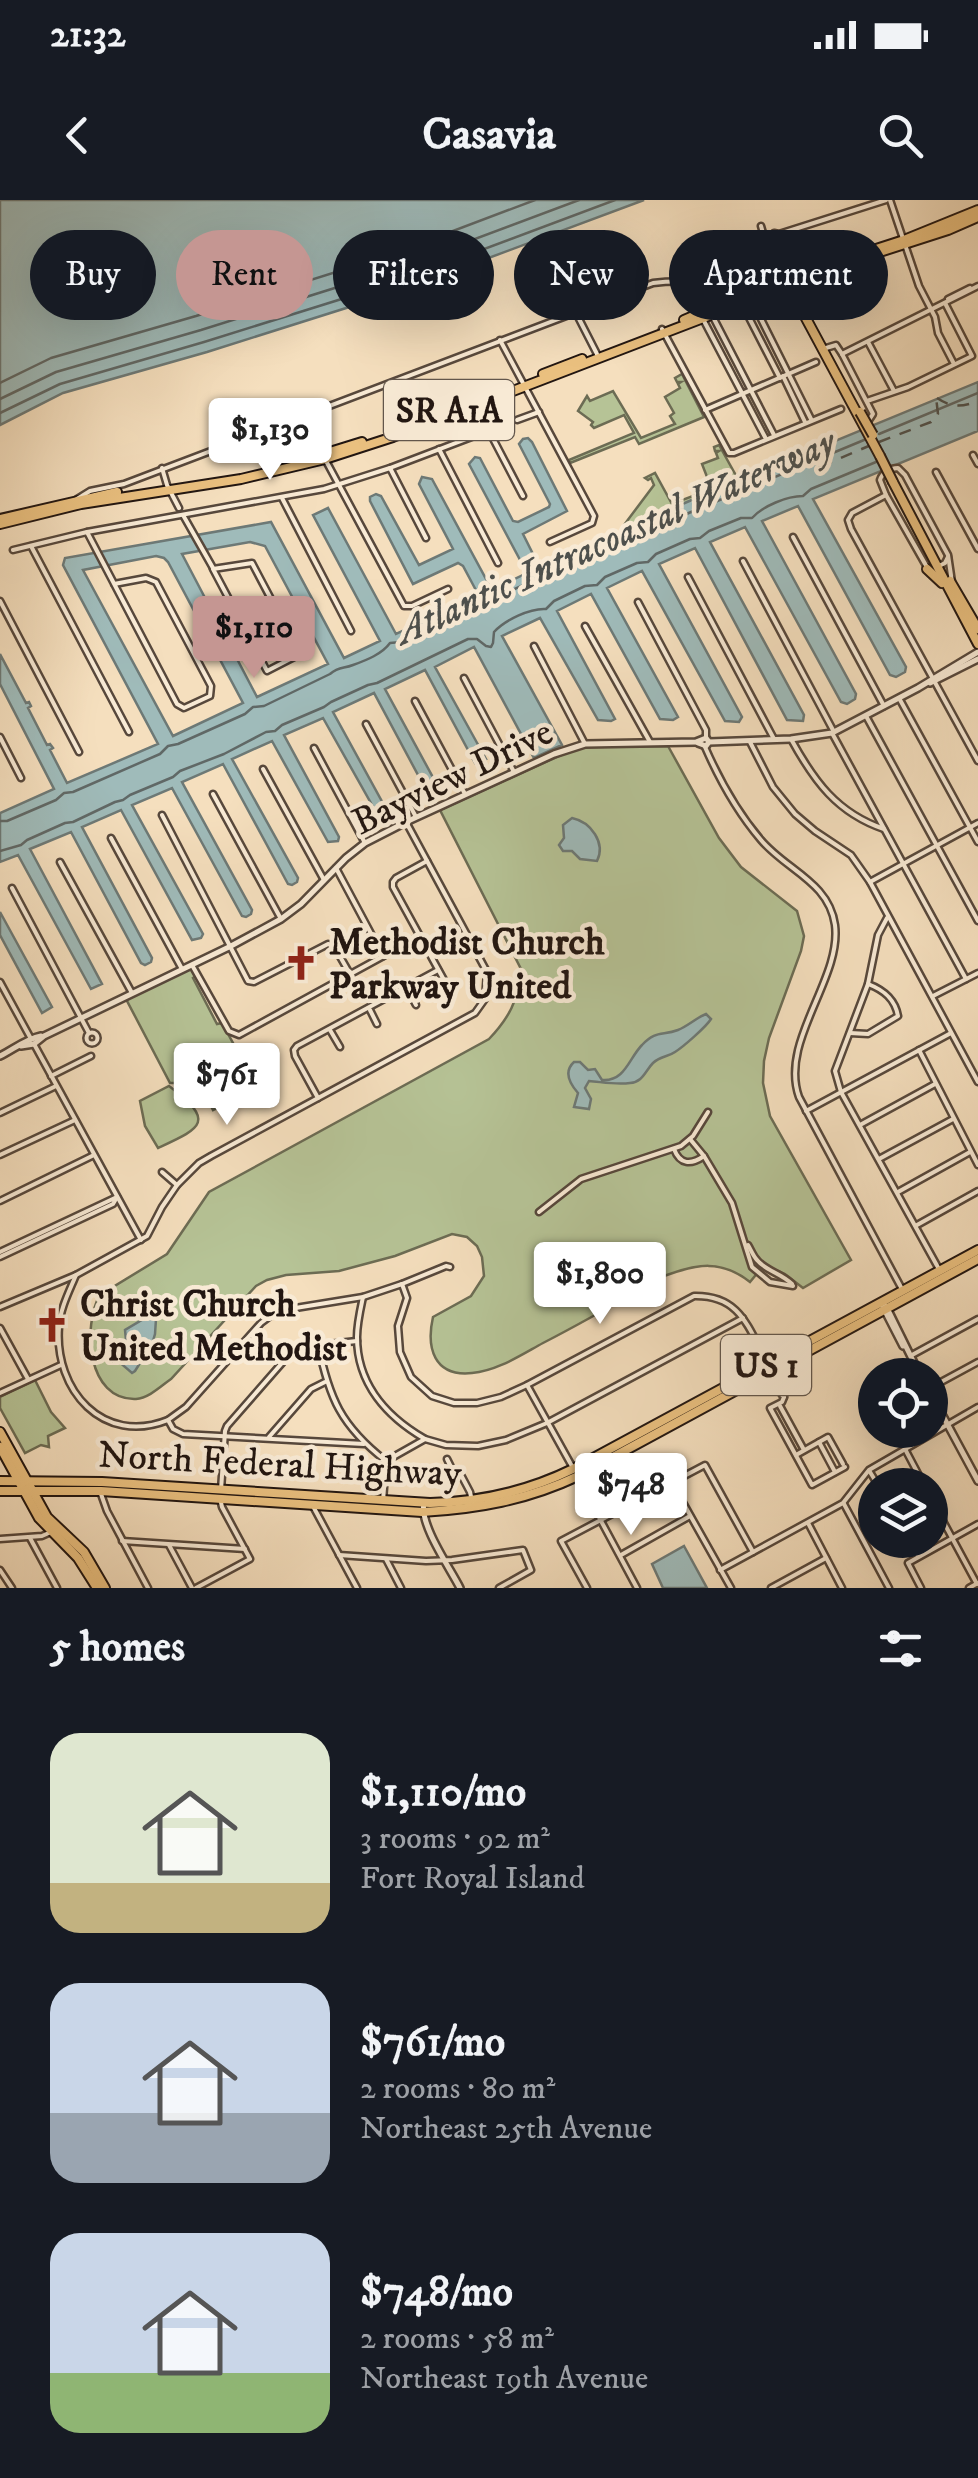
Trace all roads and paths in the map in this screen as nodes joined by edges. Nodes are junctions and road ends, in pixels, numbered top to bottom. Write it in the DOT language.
graph roads {
  1 [pos="888,200"];
  2 [pos="978,213"];
  3 [pos="761,226"];
  4 [pos="762,230"];
  5 [pos="792,230"];
  6 [pos="904,242"];
  7 [pos="888,248"];
  8 [pos="978,285"];
  9 [pos="944,303"];
  10 [pos="931,310"];
  11 [pos="552,320"];
  12 [pos="580,320"];
  13 [pos="693,320"];
  14 [pos="708,320"];
  15 [pos="709,320"];
  16 [pos="755,320"];
  17 [pos="760,320"];
  18 [pos="812,320"];
  19 [pos="812,320"];
  20 [pos="663,332"];
  21 [pos="500,340"];
  22 [pos="868,342"];
  23 [pos="826,348"];
  24 [pos="842,354"];
  25 [pos="594,357"];
  26 [pos="816,362"];
  27 [pos="954,364"];
  28 [pos="784,376"];
  29 [pos="522,385"];
  30 [pos="750,391"];
  31 [pos="894,391"];
  32 [pos="743,394"];
  33 [pos="867,401"];
  34 [pos="841,408"];
  35 [pos="706,410"];
  36 [pos="539,412"];
  37 [pos="858,413"];
  38 [pos="809,421"];
  39 [pos="863,425"];
  40 [pos="489,430"];
  41 [pos="774,436"];
  42 [pos="766,438"];
  43 [pos="439,450"];
  44 [pos="973,455"];
  45 [pos="324,457"];
  46 [pos="170,464"];
  47 [pos="978,464"];
  48 [pos="162,468"];
  49 [pos="390,468"];
  50 [pos="936,472"];
  51 [pos="168,484"];
  52 [pos="338,485"];
  53 [pos="114,495"];
  54 [pos="886,495"];
  55 [pos="522,496"];
  56 [pos="282,498"];
  57 [pos="77,500"];
  58 [pos="180,508"];
  59 [pos="183,515"];
  60 [pos="0,522"];
  61 [pos="87,532"];
  62 [pos="793,536"];
  63 [pos="426,538"];
  64 [pos="550,542"];
  65 [pos="30,545"];
  66 [pos="978,549"];
  67 [pos="13,550"];
  68 [pos="948,557"];
  69 [pos="743,561"];
  70 [pos="498,563"];
  71 [pos="935,567"];
  72 [pos="214,569"];
  73 [pos="688,577"];
  74 [pos="114,584"];
  75 [pos="954,586"];
  76 [pos="448,589"];
  77 [pos="0,601"];
  78 [pos="638,602"];
  79 [pos="586,626"];
  80 [pos="978,629"];
  81 [pos="351,631"];
  82 [pos="978,644"];
  83 [pos="534,646"];
  84 [pos="978,656"];
  85 [pos="464,678"];
  86 [pos="933,680"];
  87 [pos="900,698"];
  88 [pos="415,701"];
  89 [pos="884,706"];
  90 [pos="866,716"];
  91 [pos="366,724"];
  92 [pos="129,732"];
  93 [pos="833,733"];
  94 [pos="0,737"];
  95 [pos="774,739"];
  96 [pos="791,739"];
  97 [pos="749,740"];
  98 [pos="650,742"];
  99 [pos="704,742"];
  100 [pos="585,744"];
  101 [pos="314,748"];
  102 [pos="78,752"];
  103 [pos="978,761"];
  104 [pos="263,768"];
  105 [pos="514,772"];
  106 [pos="21,778"];
  107 [pos="213,794"];
  108 [pos="465,794"];
  109 [pos="162,815"];
  110 [pos="416,817"];
  111 [pos="406,822"];
  112 [pos="978,823"];
  113 [pos="970,828"];
  114 [pos="884,829"];
  115 [pos="111,838"];
  116 [pos="366,842"];
  117 [pos="978,842"];
  118 [pos="937,846"];
  119 [pos="427,861"];
  120 [pos="60,862"];
  121 [pos="903,864"];
  122 [pos="336,868"];
  123 [pos="324,880"];
  124 [pos="870,882"];
  125 [pos="12,888"];
  126 [pos="887,918"];
  127 [pos="281,919"];
  128 [pos="978,922"];
  129 [pos="420,936"];
  130 [pos="231,946"];
  131 [pos="383,956"];
  132 [pos="192,965"];
  133 [pos="182,969"];
  134 [pos="438,970"];
  135 [pos="978,972"];
  136 [pos="350,974"];
  137 [pos="966,979"];
  138 [pos="444,980"];
  139 [pos="0,982"];
  140 [pos="868,984"];
  141 [pos="407,988"];
  142 [pos="132,993"];
  143 [pos="8,995"];
  144 [pos="932,996"];
  145 [pos="0,999"];
  146 [pos="416,1005"];
  147 [pos="369,1008"];
  148 [pos="81,1017"];
  149 [pos="376,1024"];
  150 [pos="330,1030"];
  151 [pos="89,1032"];
  152 [pos="850,1033"];
  153 [pos="952,1033"];
  154 [pos="32,1041"];
  155 [pos="340,1047"];
  156 [pos="919,1050"];
  157 [pos="0,1056"];
  158 [pos="92,1056"];
  159 [pos="51,1076"];
  160 [pos="978,1082"];
  161 [pos="935,1084"];
  162 [pos="56,1086"];
  163 [pos="841,1092"];
  164 [pos="318,1098"];
  165 [pos="708,1112"];
  166 [pos="806,1112"];
  167 [pos="0,1113"];
  168 [pos="953,1118"];
  169 [pos="75,1120"];
  170 [pos="860,1125"];
  171 [pos="690,1139"];
  172 [pos="674,1149"];
  173 [pos="970,1152"];
  174 [pos="94,1155"];
  175 [pos="0,1156"];
  176 [pos="704,1156"];
  177 [pos="879,1159"];
  178 [pos="978,1165"];
  179 [pos="162,1172"];
  180 [pos="177,1186"];
  181 [pos="978,1191"];
  182 [pos="898,1192"];
  183 [pos="117,1197"];
  184 [pos="0,1201"];
  185 [pos="539,1212"];
  186 [pos="916,1226"];
  187 [pos="141,1240"];
  188 [pos="745,1242"];
  189 [pos="978,1250"];
  190 [pos="0,1255"];
  191 [pos="978,1260"];
  192 [pos="450,1268"];
  193 [pos="768,1269"];
  194 [pos="76,1274"];
  195 [pos="943,1274"];
  196 [pos="764,1278"];
  197 [pos="402,1284"];
  198 [pos="903,1291"];
  199 [pos="363,1296"];
  200 [pos="0,1307"];
  201 [pos="884,1307"];
  202 [pos="743,1318"];
  203 [pos="978,1318"];
  204 [pos="0,1328"];
  205 [pos="824,1334"];
  206 [pos="356,1341"];
  207 [pos="318,1344"];
  208 [pos="911,1358"];
  209 [pos="793,1360"];
  210 [pos="978,1362"];
  211 [pos="61,1365"];
  212 [pos="768,1371"];
  213 [pos="28,1379"];
  214 [pos="948,1380"];
  215 [pos="326,1382"];
  216 [pos="528,1386"];
  217 [pos="721,1390"];
  218 [pos="0,1393"];
  219 [pos="714,1402"];
  220 [pos="778,1404"];
  221 [pos="978,1407"];
  222 [pos="168,1420"];
  223 [pos="547,1423"];
  224 [pos="948,1423"];
  225 [pos="948,1426"];
  226 [pos="0,1432"];
  227 [pos="224,1436"];
  228 [pos="633,1437"];
  229 [pos="269,1438"];
  230 [pos="426,1439"];
  231 [pos="819,1442"];
  232 [pos="364,1444"];
  233 [pos="0,1447"];
  234 [pos="630,1448"];
  235 [pos="909,1448"];
  236 [pos="804,1450"];
  237 [pos="905,1450"];
  238 [pos="796,1455"];
  239 [pos="386,1460"];
  240 [pos="447,1460"];
  241 [pos="873,1468"];
  242 [pos="915,1468"];
  243 [pos="12,1469"];
  244 [pos="835,1472"];
  245 [pos="576,1473"];
  246 [pos="2,1481"];
  247 [pos="978,1481"];
  248 [pos="672,1482"];
  249 [pos="858,1485"];
  250 [pos="26,1486"];
  251 [pos="102,1487"];
  252 [pos="171,1487"];
  253 [pos="49,1490"];
  254 [pos="0,1491"];
  255 [pos="162,1494"];
  256 [pos="220,1494"];
  257 [pos="504,1499"];
  258 [pos="472,1500"];
  259 [pos="383,1501"];
  260 [pos="40,1504"];
  261 [pos="312,1504"];
  262 [pos="844,1504"];
  263 [pos="423,1507"];
  264 [pos="372,1508"];
  265 [pos="690,1516"];
  266 [pos="601,1519"];
  267 [pos="808,1523"];
  268 [pos="978,1524"];
  269 [pos="948,1531"];
  270 [pos="50,1532"];
  271 [pos="30,1538"];
  272 [pos="952,1538"];
  273 [pos="0,1540"];
  274 [pos="948,1540"];
  275 [pos="122,1541"];
  276 [pos="169,1544"];
  277 [pos="245,1549"];
  278 [pos="753,1552"];
  279 [pos="338,1555"];
  280 [pos="621,1555"];
  281 [pos="826,1558"];
  282 [pos="915,1558"];
  283 [pos="386,1559"];
  284 [pos="445,1559"];
  285 [pos="0,1570"];
  286 [pos="720,1570"];
  287 [pos="977,1583"];
  288 [pos="585,1587"];
  289 [pos="12,1588"];
  290 [pos="58,1588"];
  291 [pos="96,1588"];
  292 [pos="105,1588"];
  293 [pos="148,1588"];
  294 [pos="194,1588"];
  295 [pos="357,1588"];
  296 [pos="401,1588"];
  297 [pos="460,1588"];
  298 [pos="500,1588"];
  299 [pos="637,1588"];
  300 [pos="730,1588"];
  301 [pos="771,1588"];
  302 [pos="842,1588"];
  303 [pos="889,1588"];
  304 [pos="921,1588"];
  305 [pos="968,1588"];
  1 -- 5 [label="street"];
  1 -- 6 [label="street"];
  2 -- 6 [label="main road, SR A1A"];
  3 -- 4 [label="street"];
  6 -- 7 [label="main road, SR A1A"];
  6 -- 10 [label="street"];
  8 -- 9 [label="street"];
  9 -- 10 [label="street"];
  9 -- 27 [label="street"];
  10 -- 22 [label="street"];
  10 -- 27 [label="street"];
  11 -- 21 [label="street"];
  12 -- 25 [label="street"];
  13 -- 20 [label="main road, SR A1A"];
  14 -- 32 [label="street"];
  15 -- 30 [label="street"];
  16 -- 28 [label="street"];
  17 -- 28 [label="street"];
  18 -- 23 [label="main road"];
  19 -- 37 [label="main road"];
  20 -- 25 [label="main road, SR A1A"];
  20 -- 35 [label="street"];
  21 -- 29 [label="street"];
  21 -- 46 [label="street"];
  22 -- 24 [label="street"];
  22 -- 31 [label="street"];
  23 -- 24 [label="street"];
  23 -- 37 [label="main road"];
  24 -- 33 [label="street"];
  25 -- 29 [label="main road, SR A1A"];
  26 -- 28 [label="street"];
  27 -- 31 [label="street"];
  28 -- 30 [label="street"];
  28 -- 38 [label="street"];
  29 -- 36 [label="street"];
  29 -- 45 [label="main road, SR A1A"];
  30 -- 32 [label="street"];
  30 -- 41 [label="street"];
  31 -- 33 [label="street"];
  32 -- 35 [label="street"];
  32 -- 42 [label="street"];
  33 -- 39 [label="street"];
  34 -- 38 [label="street"];
  35 -- 42 [label="street"];
  36 -- 40 [label="street"];
  36 -- 64 [label="street"];
  37 -- 71 [label="main road, bridge"];
  38 -- 41 [label="street"];
  40 -- 43 [label="street"];
  40 -- 55 [label="street"];
  41 -- 42 [label="street"];
  43 -- 49 [label="street"];
  43 -- 70 [label="street"];
  44 -- 47 [label="street"];
  45 -- 51 [label="main road, SR A1A"];
  45 -- 52 [label="street"];
  46 -- 48 [label="street"];
  46 -- 51 [label="street"];
  48 -- 51 [label="street"];
  48 -- 57 [label="street"];
  49 -- 52 [label="street"];
  49 -- 63 [label="street"];
  50 -- 66 [label="street"];
  51 -- 53 [label="main road, SR A1A"];
  51 -- 58 [label="street"];
  52 -- 56 [label="street"];
  52 -- 76 [label="street"];
  53 -- 57 [label="main road, SR A1A"];
  53 -- 60 [label="main road, SR A1A"];
  54 -- 68 [label="street"];
  54 -- 71 [label="street"];
  54 -- 86 [label="street"];
  56 -- 59 [label="street"];
  56 -- 81 [label="street"];
  57 -- 60 [label="main road, SR A1A"];
  59 -- 61 [label="street"];
  59 -- 72 [label="street"];
  61 -- 65 [label="street"];
  61 -- 74 [label="street"];
  62 -- 89 [label="street"];
  65 -- 67 [label="street"];
  65 -- 92 [label="street"];
  68 -- 71 [label="street"];
  68 -- 75 [label="street"];
  69 -- 93 [label="street"];
  71 -- 75 [label="main road"];
  71 -- 82 [label="main road"];
  72 -- 72 [label="street"];
  73 -- 95 [label="street"];
  74 -- 74 [label="street"];
  75 -- 80 [label="main road"];
  77 -- 102 [label="street"];
  78 -- 99 [label="street"];
  79 -- 98 [label="street"];
  83 -- 100 [label="street"];
  84 -- 86 [label="street, Bayview Drive"];
  85 -- 105 [label="street"];
  86 -- 87 [label="street, Bayview Drive"];
  86 -- 103 [label="street"];
  87 -- 89 [label="street, Bayview Drive"];
  87 -- 113 [label="street"];
  88 -- 108 [label="street"];
  89 -- 90 [label="street, Bayview Drive"];
  90 -- 93 [label="street, Bayview Drive"];
  90 -- 118 [label="street"];
  91 -- 110 [label="street"];
  93 -- 96 [label="street, Bayview Drive"];
  93 -- 114 [label="street"];
  94 -- 106 [label="street"];
  95 -- 96 [label="street, Bayview Drive"];
  95 -- 97 [label="street, Bayview Drive"];
  96 -- 114 [label="street"];
  97 -- 99 [label="street, Bayview Drive"];
  97 -- 124 [label="street"];
  98 -- 99 [label="street, Bayview Drive"];
  98 -- 100 [label="street, Bayview Drive"];
  99 -- 166 [label="street"];
  100 -- 105 [label="street, Bayview Drive"];
  101 -- 116 [label="street"];
  104 -- 123 [label="street"];
  105 -- 108 [label="street, Bayview Drive"];
  107 -- 127 [label="street"];
  108 -- 110 [label="street, Bayview Drive"];
  109 -- 130 [label="street"];
  110 -- 111 [label="street, Bayview Drive"];
  111 -- 116 [label="street, Bayview Drive"];
  111 -- 119 [label="street"];
  112 -- 113 [label="street"];
  113 -- 117 [label="street"];
  113 -- 118 [label="street"];
  114 -- 121 [label="street"];
  115 -- 133 [label="street"];
  116 -- 122 [label="street, Bayview Drive"];
  118 -- 121 [label="street"];
  118 -- 128 [label="street"];
  119 -- 129 [label="street"];
  119 -- 164 [label="street"];
  120 -- 142 [label="street"];
  121 -- 124 [label="street"];
  121 -- 137 [label="street"];
  122 -- 123 [label="street, Bayview Drive"];
  122 -- 131 [label="street"];
  123 -- 127 [label="street, Bayview Drive"];
  124 -- 126 [label="street"];
  125 -- 148 [label="street"];
  126 -- 140 [label="street"];
  126 -- 144 [label="street"];
  127 -- 130 [label="street, Bayview Drive"];
  129 -- 131 [label="street"];
  129 -- 134 [label="street"];
  130 -- 132 [label="street, Bayview Drive"];
  130 -- 136 [label="street"];
  131 -- 136 [label="street"];
  132 -- 133 [label="street, Bayview Drive"];
  132 -- 136 [label="street"];
  133 -- 142 [label="street, Bayview Drive"];
  134 -- 138 [label="street"];
  134 -- 141 [label="street"];
  135 -- 137 [label="street"];
  137 -- 144 [label="street"];
  139 -- 143 [label="street"];
  140 -- 152 [label="street"];
  140 -- 152 [label="street"];
  141 -- 146 [label="street"];
  141 -- 147 [label="street"];
  142 -- 148 [label="street, Bayview Drive"];
  143 -- 145 [label="street"];
  143 -- 154 [label="street"];
  144 -- 153 [label="street"];
  147 -- 149 [label="street"];
  147 -- 150 [label="street"];
  148 -- 151 [label="street"];
  148 -- 154 [label="street, Bayview Drive"];
  150 -- 155 [label="street"];
  150 -- 164 [label="street"];
  152 -- 163 [label="street"];
  153 -- 156 [label="street"];
  153 -- 160 [label="street"];
  154 -- 157 [label="street, Bayview Drive"];
  154 -- 159 [label="street"];
  156 -- 161 [label="street"];
  156 -- 163 [label="street"];
  158 -- 159 [label="street"];
  159 -- 162 [label="street"];
  161 -- 168 [label="street"];
  161 -- 170 [label="street"];
  162 -- 167 [label="street"];
  162 -- 169 [label="street"];
  163 -- 166 [label="street"];
  163 -- 170 [label="street"];
  164 -- 180 [label="street"];
  165 -- 171 [label="street"];
  166 -- 198 [label="street"];
  168 -- 173 [label="street"];
  168 -- 177 [label="street"];
  169 -- 174 [label="street"];
  169 -- 175 [label="street"];
  170 -- 177 [label="street"];
  171 -- 172 [label="street"];
  171 -- 176 [label="street"];
  172 -- 176 [label="street"];
  172 -- 185 [label="street"];
  173 -- 178 [label="street"];
  173 -- 182 [label="street"];
  174 -- 183 [label="street"];
  174 -- 184 [label="street"];
  176 -- 188 [label="street"];
  177 -- 182 [label="street"];
  179 -- 180 [label="street"];
  180 -- 187 [label="street"];
  181 -- 186 [label="street"];
  182 -- 186 [label="street"];
  183 -- 187 [label="street"];
  183 -- 190 [label="street"];
  186 -- 195 [label="street"];
  187 -- 194 [label="street"];
  188 -- 193 [label="street"];
  188 -- 196 [label="street"];
  189 -- 195 [label="main road, North Federal Highway / US 1"];
  191 -- 195 [label="main road, North Federal Highway / US 1"];
  192 -- 197 [label="street"];
  193 -- 196 [label="street"];
  193 -- 196 [label="street"];
  194 -- 200 [label="street"];
  194 -- 211 [label="street"];
  195 -- 198 [label="main road, North Federal Highway / US 1"];
  195 -- 201 [label="main road, North Federal Highway / US 1"];
  197 -- 199 [label="street"];
  197 -- 216 [label="street"];
  198 -- 201 [label="main road, North Federal Highway / US 1"];
  199 -- 206 [label="street"];
  199 -- 222 [label="street"];
  201 -- 205 [label="main road, North Federal Highway / US 1"];
  201 -- 208 [label="street"];
  201 -- 209 [label="main road, North Federal Highway / US 1"];
  202 -- 212 [label="street"];
  202 -- 216 [label="street"];
  202 -- 223 [label="street"];
  203 -- 208 [label="street"];
  204 -- 213 [label="street"];
  205 -- 209 [label="main road"];
  205 -- 212 [label="main road, North Federal Highway / US 1"];
  206 -- 207 [label="street"];
  206 -- 230 [label="street"];
  207 -- 215 [label="street"];
  207 -- 227 [label="street"];
  209 -- 212 [label="main road, North Federal Highway / US 1"];
  210 -- 214 [label="street"];
  211 -- 213 [label="street"];
  211 -- 222 [label="street"];
  212 -- 217 [label="main road, North Federal Highway / US 1"];
  212 -- 219 [label="main road, North Federal Highway / US 1"];
  212 -- 220 [label="street"];
  213 -- 218 [label="street"];
  215 -- 229 [label="street"];
  215 -- 232 [label="street"];
  216 -- 223 [label="street"];
  217 -- 219 [label="main road"];
  217 -- 228 [label="main road, North Federal Highway / US 1"];
  219 -- 234 [label="main road, North Federal Highway / US 1"];
  220 -- 236 [label="street"];
  220 -- 238 [label="street"];
  221 -- 224 [label="street"];
  222 -- 227 [label="street"];
  223 -- 230 [label="street"];
  223 -- 245 [label="street"];
  225 -- 247 [label="street"];
  226 -- 250 [label="main road"];
  227 -- 229 [label="street"];
  227 -- 256 [label="street"];
  228 -- 234 [label="main road"];
  228 -- 245 [label="main road, North Federal Highway / US 1"];
  229 -- 232 [label="street"];
  230 -- 239 [label="street"];
  231 -- 236 [label="street"];
  231 -- 244 [label="street"];
  231 -- 244 [label="street"];
  232 -- 239 [label="street"];
  233 -- 243 [label="main road"];
  234 -- 245 [label="main road, North Federal Highway / US 1"];
  235 -- 237 [label="street"];
  236 -- 238 [label="street"];
  237 -- 241 [label="street"];
  237 -- 242 [label="street"];
  238 -- 244 [label="street"];
  239 -- 259 [label="street"];
  240 -- 258 [label="street"];
  243 -- 246 [label="main road"];
  243 -- 250 [label="main road"];
  245 -- 257 [label="main road, North Federal Highway / US 1"];
  245 -- 266 [label="street"];
  246 -- 250 [label="main road, North Federal Highway / US 1"];
  248 -- 265 [label="street"];
  248 -- 266 [label="street"];
  248 -- 278 [label="street"];
  249 -- 262 [label="street"];
  250 -- 251 [label="main road, North Federal Highway / US 1"];
  250 -- 253 [label="main road, North Federal Highway / US 1"];
  250 -- 254 [label="main road, North Federal Highway / US 1"];
  250 -- 260 [label="main road"];
  250 -- 270 [label="main road"];
  251 -- 252 [label="main road, North Federal Highway / US 1"];
  251 -- 253 [label="main road, North Federal Highway / US 1"];
  251 -- 255 [label="main road, North Federal Highway / US 1"];
  251 -- 275 [label="street"];
  252 -- 255 [label="main road"];
  252 -- 256 [label="main road, North Federal Highway / US 1"];
  253 -- 260 [label="main road"];
  255 -- 256 [label="main road, North Federal Highway / US 1"];
  256 -- 259 [label="main road, North Federal Highway / US 1"];
  256 -- 261 [label="main road, North Federal Highway / US 1"];
  256 -- 277 [label="street"];
  257 -- 258 [label="main road, North Federal Highway / US 1"];
  257 -- 263 [label="main road, North Federal Highway / US 1"];
  258 -- 263 [label="main road, North Federal Highway / US 1"];
  259 -- 263 [label="main road, North Federal Highway / US 1"];
  259 -- 264 [label="main road"];
  260 -- 292 [label="main road"];
  261 -- 264 [label="main road, North Federal Highway / US 1"];
  261 -- 279 [label="street"];
  262 -- 267 [label="street"];
  262 -- 303 [label="street"];
  263 -- 264 [label="main road, North Federal Highway / US 1"];
  263 -- 284 [label="street"];
  265 -- 280 [label="street"];
  265 -- 286 [label="street"];
  266 -- 280 [label="street"];
  266 -- 288 [label="street"];
  267 -- 278 [label="street"];
  267 -- 281 [label="street"];
  268 -- 272 [label="street"];
  269 -- 272 [label="street"];
  270 -- 271 [label="street"];
  270 -- 291 [label="main road"];
  271 -- 273 [label="street"];
  271 -- 290 [label="street"];
  272 -- 274 [label="street"];
  272 -- 287 [label="street"];
  275 -- 276 [label="street"];
  275 -- 293 [label="street"];
  276 -- 277 [label="street"];
  276 -- 294 [label="street"];
  277 -- 294 [label="street"];
  278 -- 286 [label="street"];
  279 -- 283 [label="street"];
  279 -- 295 [label="street"];
  280 -- 299 [label="street"];
  281 -- 301 [label="street"];
  281 -- 302 [label="street"];
  282 -- 304 [label="street"];
  283 -- 284 [label="street"];
  283 -- 296 [label="street"];
  284 -- 297 [label="street"];
  284 -- 298 [label="street"];
  285 -- 289 [label="street"];
  286 -- 300 [label="street"];
  287 -- 305 [label="street"];
}
